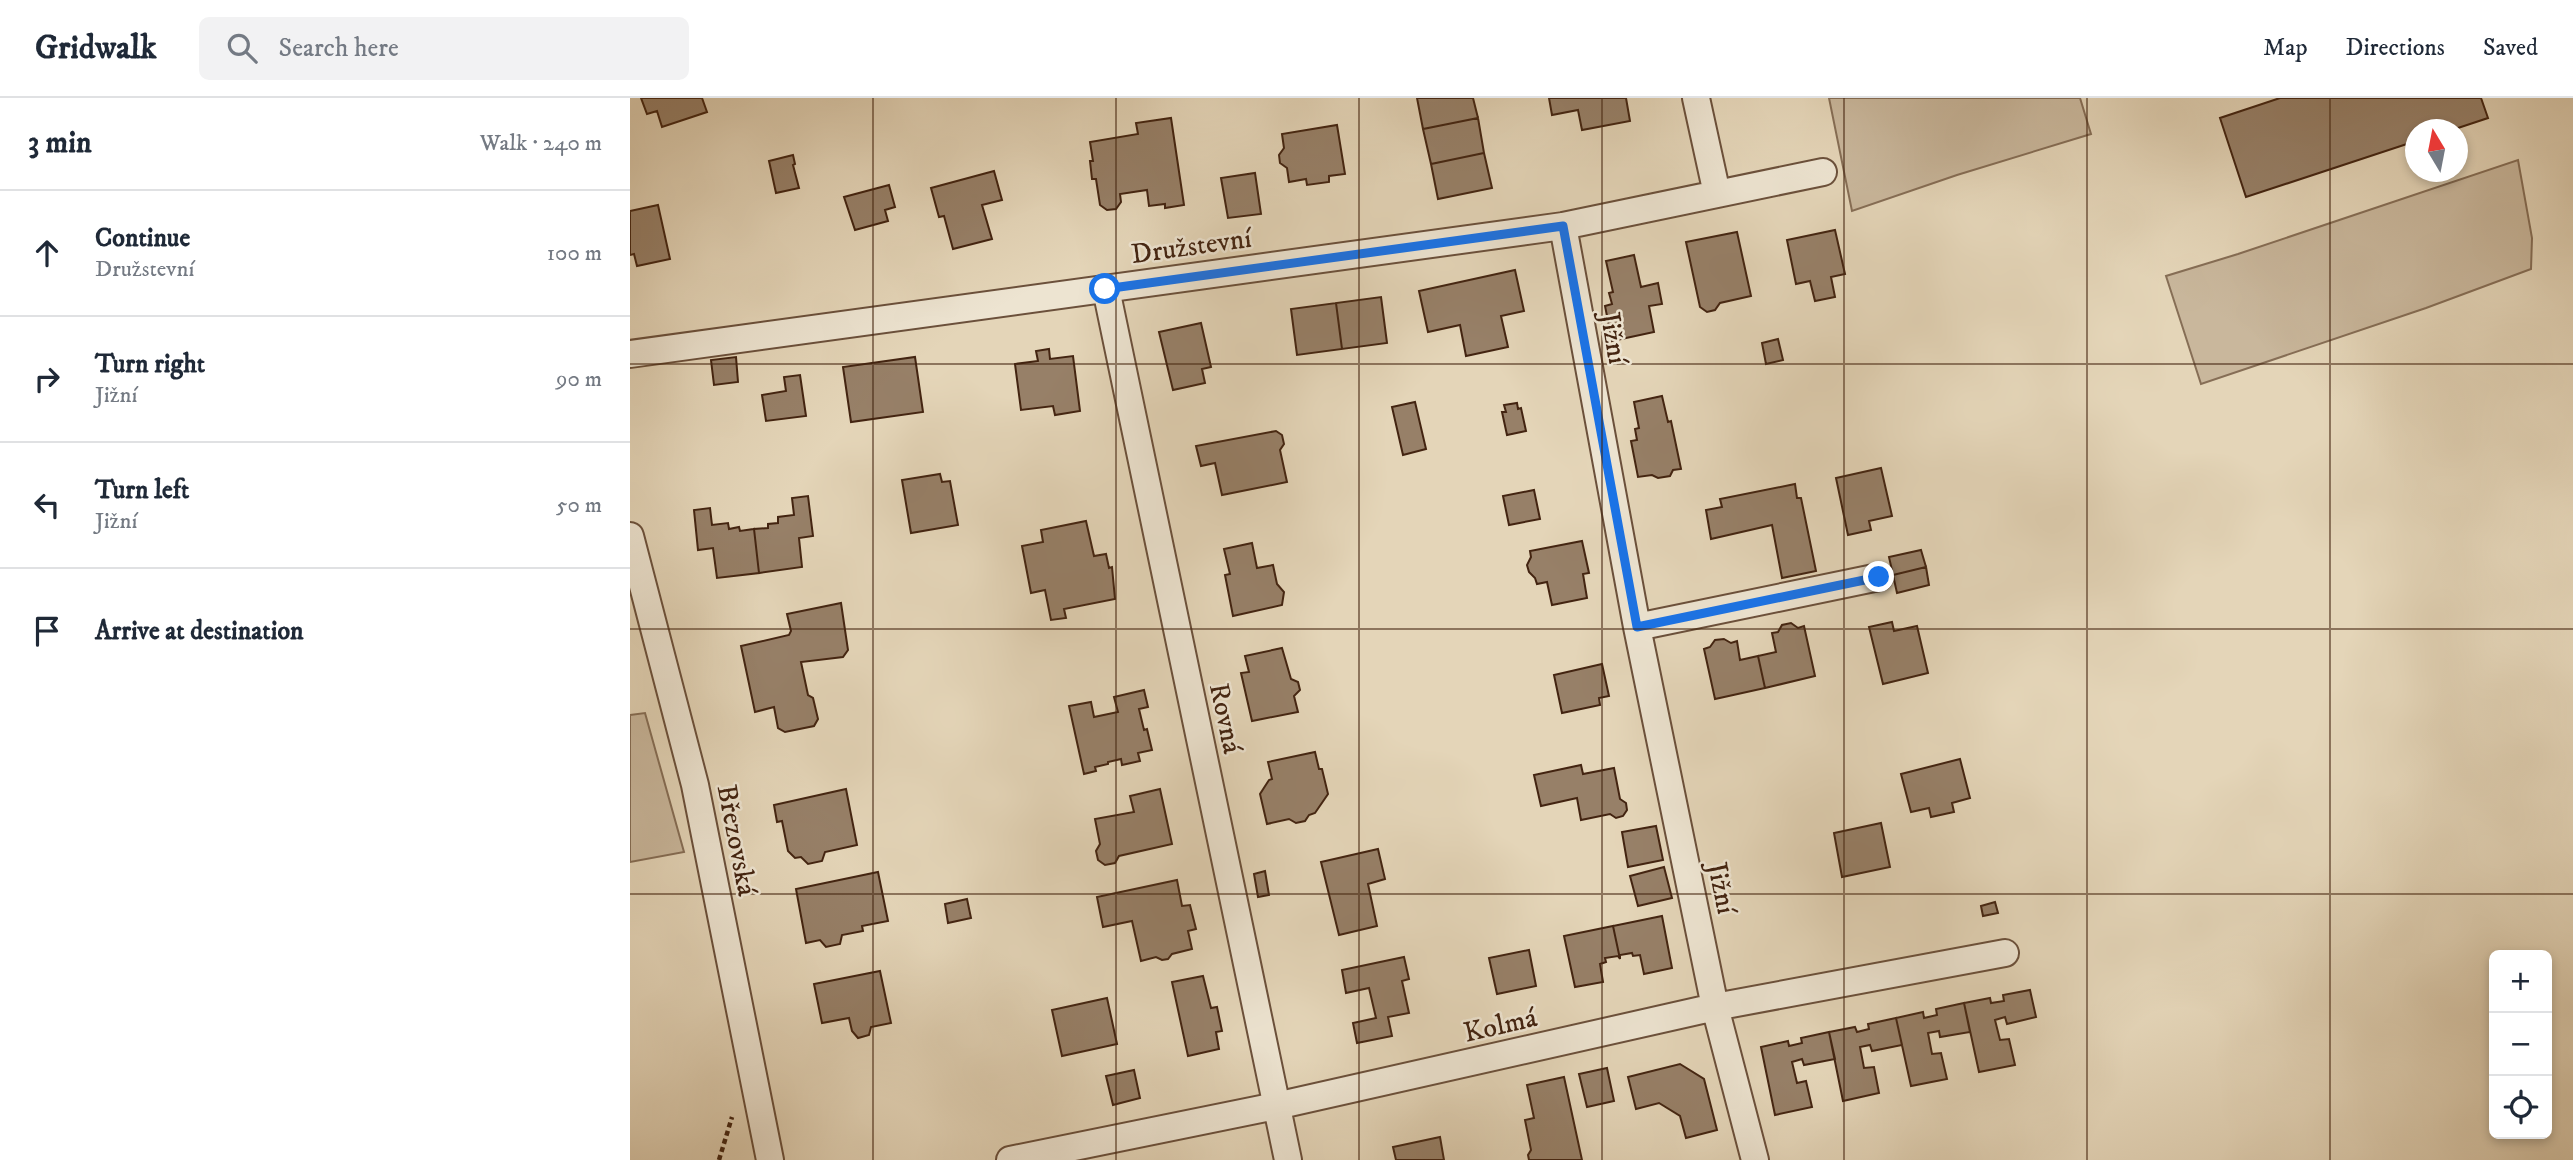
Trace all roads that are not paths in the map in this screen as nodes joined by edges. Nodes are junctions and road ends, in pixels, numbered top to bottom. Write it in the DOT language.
graph roads {
  1 [pos="1696,98"];
  2 [pos="1822,172"];
  3 [pos="1717,194"];
  4 [pos="1563,226"];
  5 [pos="1105,289"];
  6 [pos="630,354"];
  7 [pos="630,536"];
  8 [pos="1879,577"];
  9 [pos="1637,627"];
  10 [pos="2005,953"];
  11 [pos="1715,1007"];
  12 [pos="1276,1106"];
  13 [pos="770,1160"];
  14 [pos="1010,1160"];
  15 [pos="1288,1160"];
  16 [pos="1755,1160"];
  1 -- 3 [label="street"];
  2 -- 3 [label="street, Družstevní"];
  3 -- 4 [label="street, Družstevní"];
  4 -- 5 [label="street, Družstevní"];
  4 -- 9 [label="street, Jižní"];
  5 -- 6 [label="street, Družstevní"];
  5 -- 12 [label="street, Rovná"];
  7 -- 13 [label="street, Březovská"];
  8 -- 9 [label="street"];
  9 -- 11 [label="street, Jižní"];
  10 -- 11 [label="street, Kolmá"];
  11 -- 12 [label="street, Kolmá"];
  11 -- 16 [label="street, Jižní"];
  12 -- 14 [label="street, Kolmá"];
  12 -- 15 [label="street, Rovná"];
}
